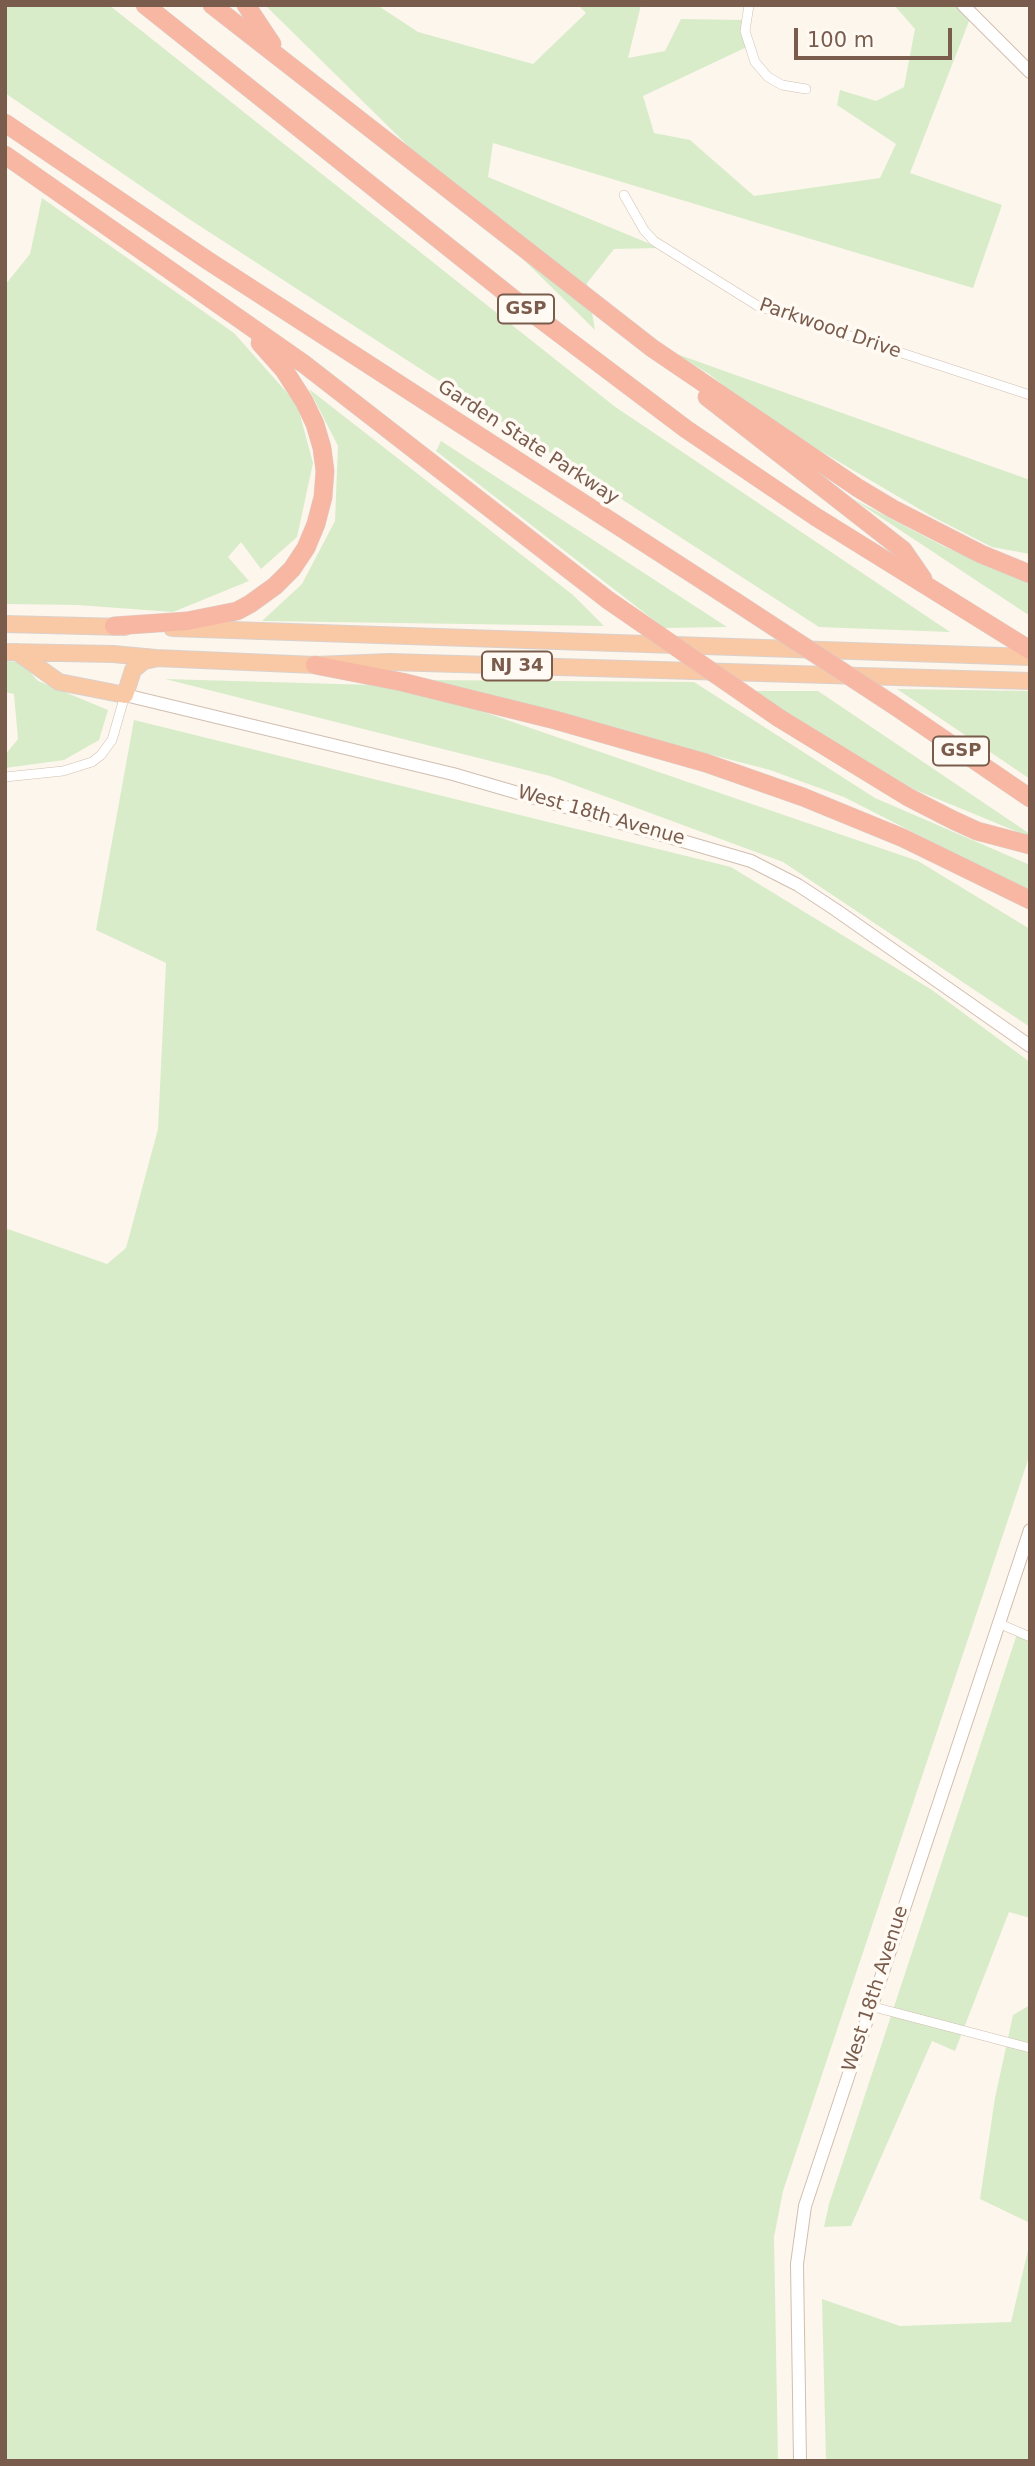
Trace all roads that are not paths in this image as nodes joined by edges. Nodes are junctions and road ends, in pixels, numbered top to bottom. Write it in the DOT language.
graph roads {
  1 [pos="145,5"];
  2 [pos="212,5"];
  3 [pos="246,5"];
  4 [pos="749,5"];
  5 [pos="963,5"];
  6 [pos="285,61"];
  7 [pos="1030,72"];
  8 [pos="806,89"];
  9 [pos="5,123"];
  10 [pos="5,155"];
  11 [pos="624,195"];
  12 [pos="242,322"];
  13 [pos="652,348"];
  14 [pos="1030,395"];
  15 [pos="1030,574"];
  16 [pos="928,584"];
  17 [pos="5,624"];
  18 [pos="114,626"];
  19 [pos="1030,650"];
  20 [pos="11,652"];
  21 [pos="1030,657"];
  22 [pos="156,658"];
  23 [pos="315,665"];
  24 [pos="1030,681"];
  25 [pos="125,695"];
  26 [pos="5,777"];
  27 [pos="1030,798"];
  28 [pos="1030,845"];
  29 [pos="1030,900"];
  30 [pos="1030,1046"];
  31 [pos="1030,1530"];
  32 [pos="998,1623"];
  33 [pos="1030,1637"];
  34 [pos="870,2006"];
  35 [pos="1030,2048"];
  36 [pos="800,2461"];
  1 -- 16 [label="highway, GSP"];
  2 -- 6 [label="highway"];
  3 -- 6 [label="highway"];
  4 -- 8 [label="street"];
  5 -- 7 [label="street"];
  6 -- 13 [label="highway"];
  9 -- 27 [label="highway, Garden State Parkway / GSP, bridge"];
  10 -- 12 [label="highway"];
  11 -- 14 [label="street, Parkwood Drive"];
  12 -- 18 [label="highway"];
  12 -- 28 [label="highway, bridge"];
  13 -- 15 [label="highway"];
  13 -- 16 [label="highway"];
  16 -- 19 [label="highway, GSP"];
  17 -- 18 [label="highway, NJ 34"];
  18 -- 21 [label="highway, NJ 34"];
  20 -- 22 [label="highway, NJ 34"];
  20 -- 25 [label="highway"];
  22 -- 23 [label="highway, NJ 34"];
  22 -- 25 [label="highway"];
  23 -- 24 [label="highway, NJ 34"];
  23 -- 29 [label="highway"];
  25 -- 26 [label="street"];
  25 -- 30 [label="street, West 18th Avenue"];
  31 -- 32 [label="street, West 18th Avenue"];
  32 -- 33 [label="street"];
  32 -- 34 [label="street, West 18th Avenue"];
  34 -- 35 [label="street"];
  34 -- 36 [label="street, West 18th Avenue"];
}
